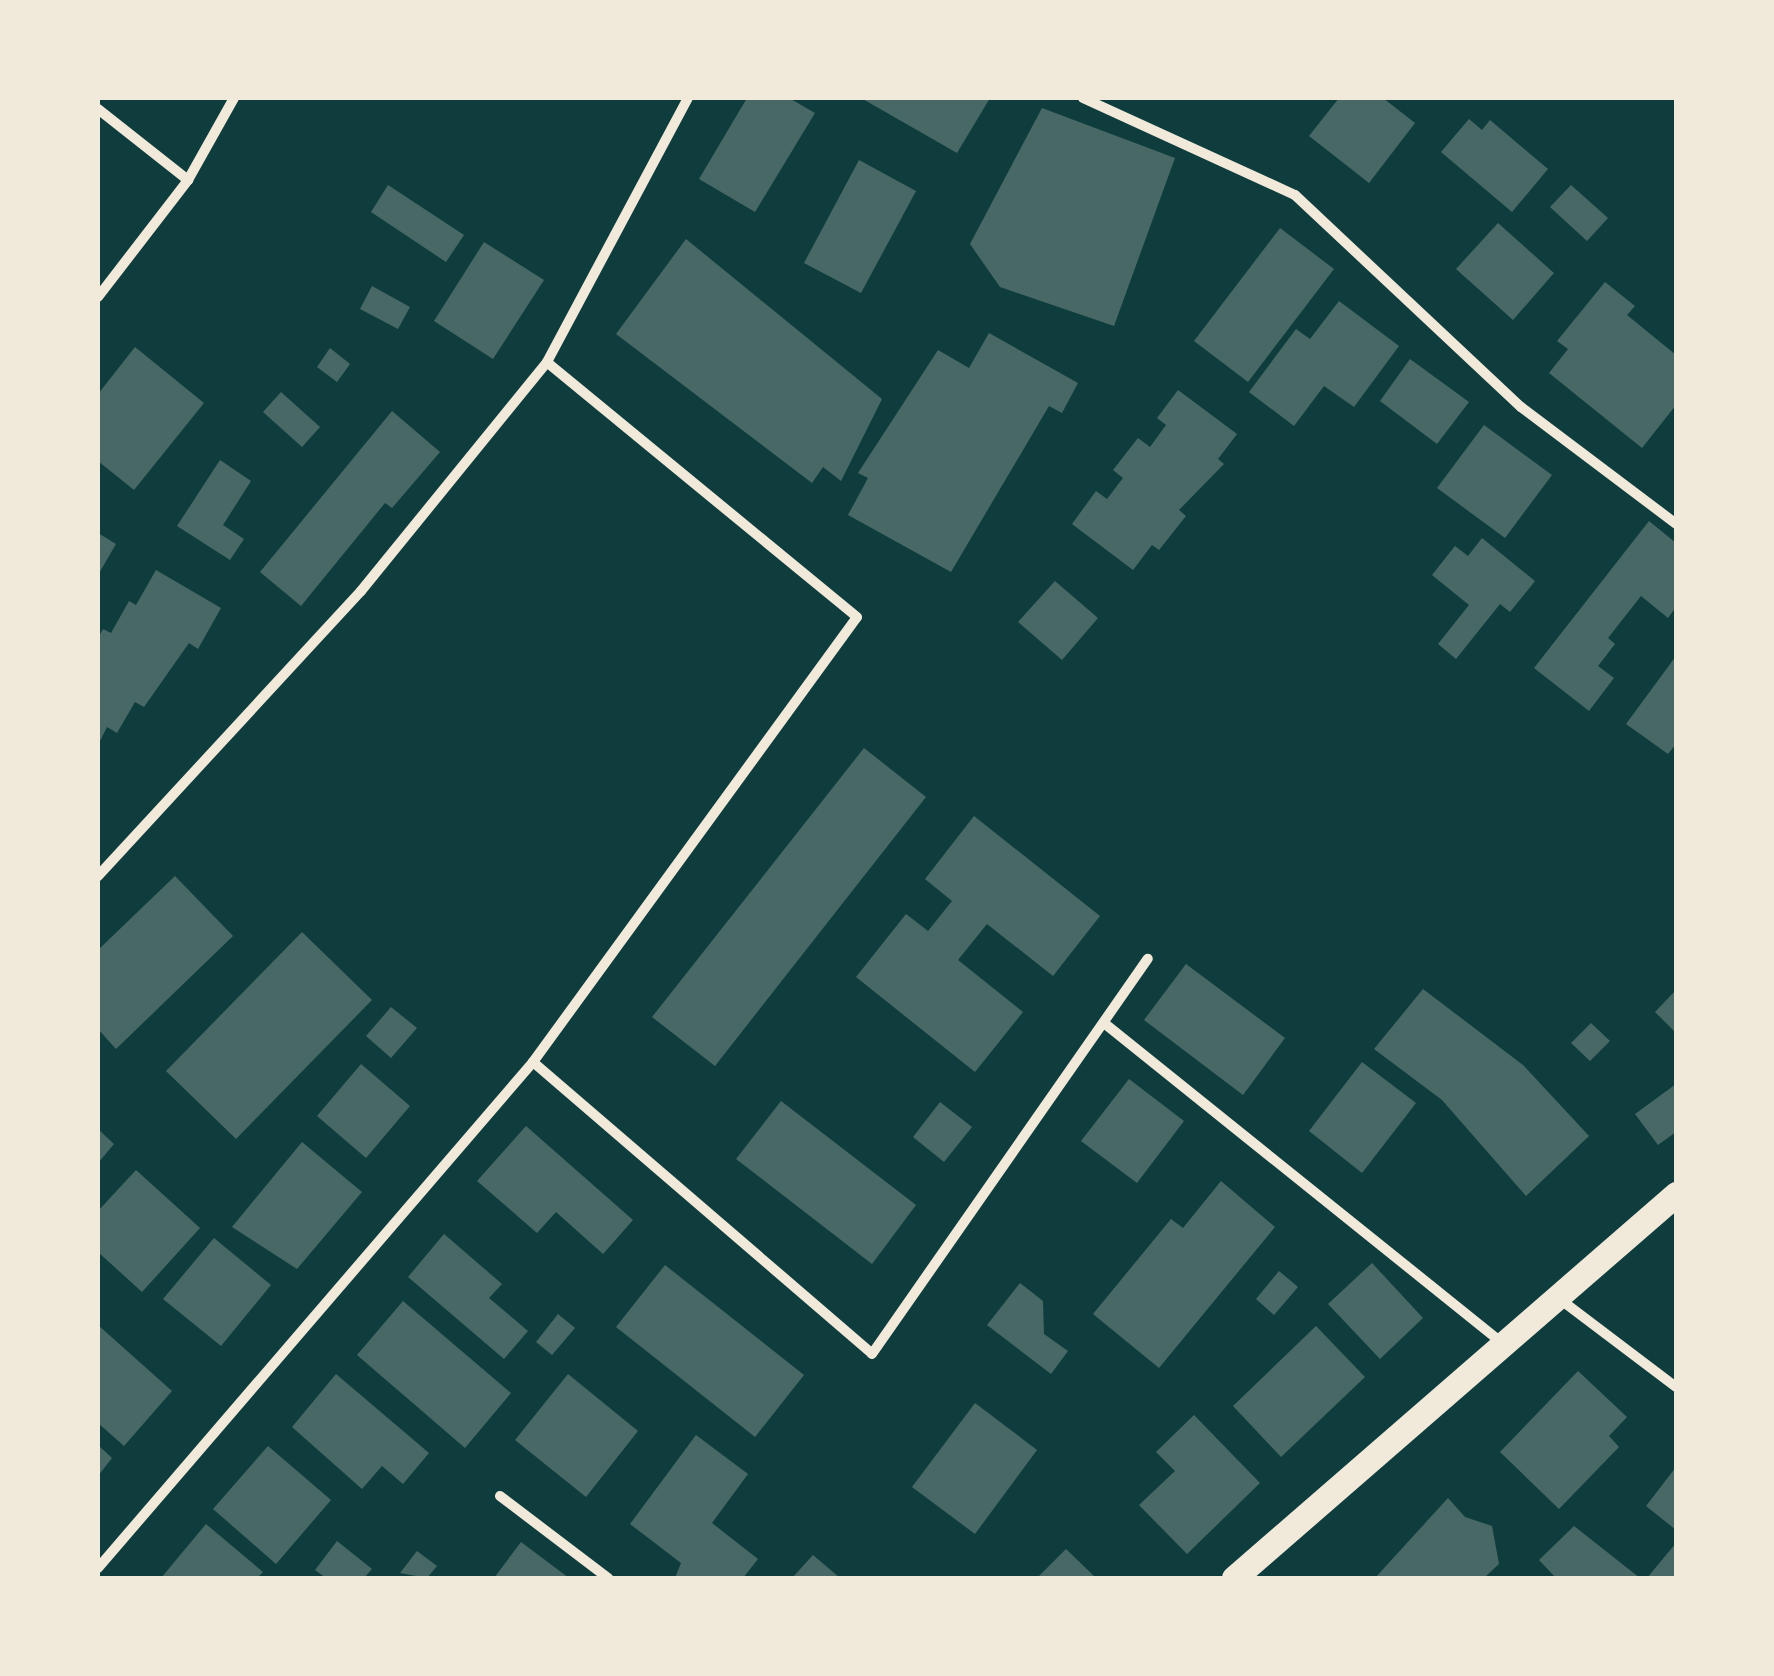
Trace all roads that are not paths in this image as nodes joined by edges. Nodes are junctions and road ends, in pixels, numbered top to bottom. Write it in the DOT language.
graph roads {
  1 [pos="234,98"];
  2 [pos="688,98"];
  3 [pos="1083,98"];
  4 [pos="98,109"];
  5 [pos="188,180"];
  6 [pos="98,297"];
  7 [pos="546,362"];
  8 [pos="1676,524"];
  9 [pos="98,876"];
  10 [pos="1148,959"];
  11 [pos="1104,1023"];
  12 [pos="533,1062"];
  13 [pos="1676,1194"];
  14 [pos="1556,1297"];
  15 [pos="1503,1344"];
  16 [pos="1676,1387"];
  17 [pos="500,1496"];
  18 [pos="98,1568"];
  19 [pos="608,1578"];
  20 [pos="1234,1578"];
  1 -- 5 [label="street"];
  2 -- 7 [label="street"];
  3 -- 8 [label="street"];
  4 -- 5 [label="street"];
  5 -- 6 [label="street"];
  7 -- 9 [label="street"];
  7 -- 12 [label="street"];
  10 -- 11 [label="street"];
  11 -- 12 [label="street"];
  11 -- 15 [label="street"];
  12 -- 18 [label="street"];
  13 -- 14 [label="main road"];
  14 -- 15 [label="main road"];
  14 -- 16 [label="street"];
  15 -- 20 [label="main road"];
  17 -- 19 [label="street"];
}
